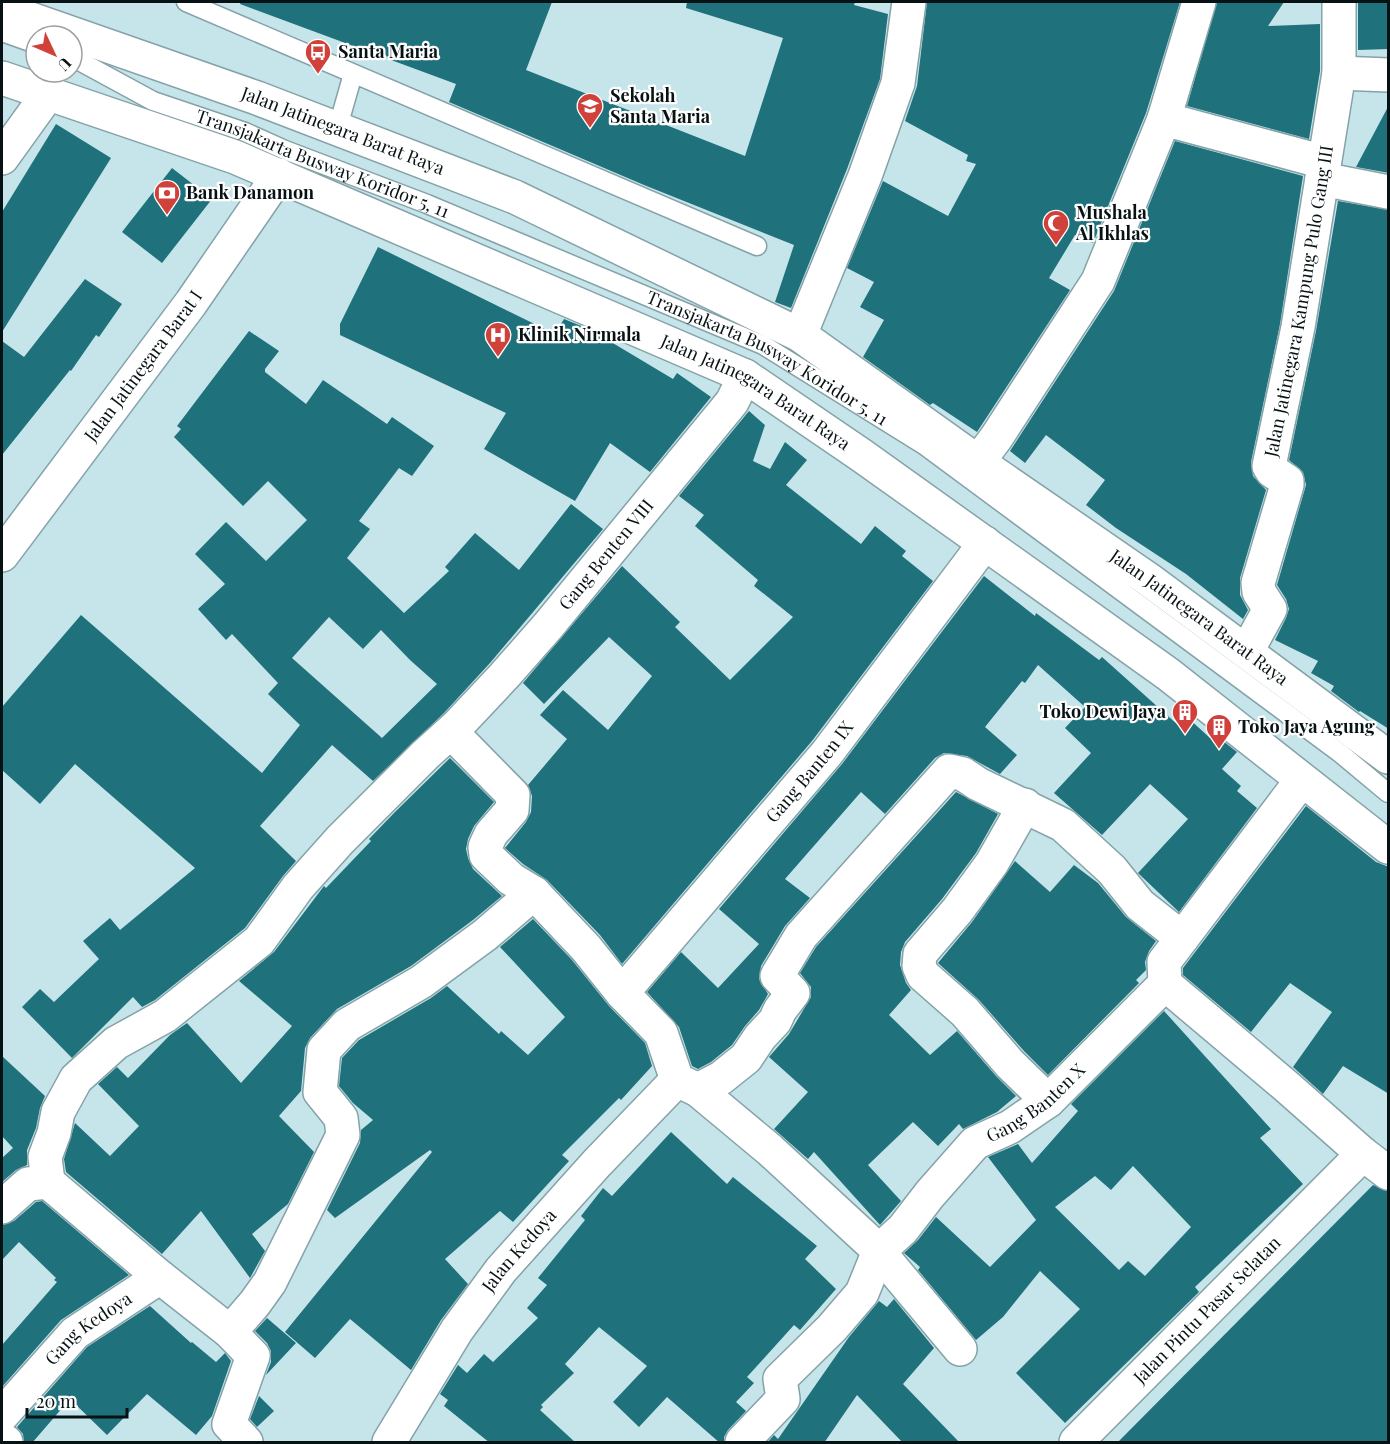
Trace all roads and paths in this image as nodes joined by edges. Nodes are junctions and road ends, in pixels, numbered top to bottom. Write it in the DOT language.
graph roads {
  1 [pos="186,2"];
  2 [pos="909,2"];
  3 [pos="1199,2"];
  4 [pos="1339,2"];
  5 [pos="2,9"];
  6 [pos="2,32"];
  7 [pos="24,40"];
  8 [pos="84,64"];
  9 [pos="1339,73"];
  10 [pos="353,74"];
  11 [pos="1389,75"];
  12 [pos="2,78"];
  13 [pos="48,93"];
  14 [pos="1164,119"];
  15 [pos="337,130"];
  16 [pos="2,158"];
  17 [pos="1323,171"];
  18 [pos="279,175"];
  19 [pos="1389,192"];
  20 [pos="757,246"];
  21 [pos="800,335"];
  22 [pos="745,376"];
  23 [pos="978,462"];
  24 [pos="985,543"];
  25 [pos="2,555"];
  26 [pos="1247,651"];
  27 [pos="454,729"];
  28 [pos="1389,757"];
  29 [pos="1301,781"];
  30 [pos="1389,793"];
  31 [pos="1025,805"];
  32 [pos="1389,847"];
  33 [pos="534,893"];
  34 [pos="1182,938"];
  35 [pos="1164,984"];
  36 [pos="622,993"];
  37 [pos="687,1085"];
  38 [pos="1048,1101"];
  39 [pos="1363,1154"];
  40 [pos="1389,1173"];
  41 [pos="48,1182"];
  42 [pos="2,1207"];
  43 [pos="879,1251"];
  44 [pos="160,1277"];
  45 [pos="230,1332"];
  46 [pos="960,1348"];
  47 [pos="2,1415"];
  48 [pos="2,1439"];
  49 [pos="6,1443"];
  50 [pos="246,1443"];
  51 [pos="389,1443"];
  52 [pos="742,1443"];
  53 [pos="1076,1443"];
  1 -- 10 [label="lane"];
  2 -- 21 [label="street"];
  3 -- 14 [label="street"];
  4 -- 9 [label="street, Jalan Jatinegara Kampung Pulo Gang III"];
  5 -- 15 [label="street, Jalan Jatinegara Barat Raya"];
  6 -- 7 [label="lane"];
  8 -- 30 [label="lane, Transjakarta Busway Koridor 5, 11"];
  9 -- 11 [label="street"];
  9 -- 17 [label="street, Jalan Jatinegara Kampung Pulo Gang III"];
  10 -- 15 [label="lane"];
  10 -- 20 [label="lane"];
  12 -- 13 [label="street, Jalan Jatinegara Barat Raya"];
  13 -- 16 [label="street"];
  13 -- 18 [label="street, Jalan Jatinegara Barat Raya"];
  14 -- 17 [label="street"];
  14 -- 23 [label="street"];
  15 -- 21 [label="street, Jalan Jatinegara Barat Raya"];
  17 -- 19 [label="street"];
  17 -- 26 [label="street, Jalan Jatinegara Kampung Pulo Gang III"];
  18 -- 22 [label="street, Jalan Jatinegara Barat Raya"];
  18 -- 25 [label="street, Jalan Jatinegara Barat I"];
  21 -- 23 [label="street, Jalan Jatinegara Barat Raya"];
  22 -- 24 [label="street, Jalan Jatinegara Barat Raya"];
  22 -- 27 [label="street, Gang Benten VIII"];
  23 -- 26 [label="street, Jalan Jatinegara Barat Raya"];
  24 -- 29 [label="street, Jalan Jatinegara Barat Raya"];
  24 -- 36 [label="street, Gang Banten IX"];
  26 -- 28 [label="street, Jalan Jatinegara Barat Raya"];
  27 -- 33 [label="street"];
  27 -- 41 [label="street, Gang Benten VIII"];
  29 -- 32 [label="street, Jalan Jatinegara Barat Raya"];
  29 -- 34 [label="street"];
  31 -- 34 [label="street"];
  31 -- 37 [label="street, Jalan Kedoya"];
  31 -- 38 [label="street"];
  33 -- 36 [label="street"];
  33 -- 45 [label="street"];
  34 -- 35 [label="street"];
  35 -- 38 [label="street, Gang Banten X"];
  35 -- 39 [label="street"];
  36 -- 37 [label="street"];
  37 -- 43 [label="street"];
  37 -- 51 [label="street, Jalan Kedoya"];
  38 -- 43 [label="street, Gang Banten X"];
  39 -- 40 [label="street"];
  39 -- 53 [label="street, Jalan Pintu Pasar Selatan"];
  41 -- 42 [label="street"];
  41 -- 44 [label="street"];
  43 -- 46 [label="street"];
  43 -- 52 [label="street, Gang Banten X"];
  44 -- 45 [label="street"];
  44 -- 47 [label="street, Gang Kedoya"];
  45 -- 50 [label="street"];
  48 -- 49 [label="street"];
}
